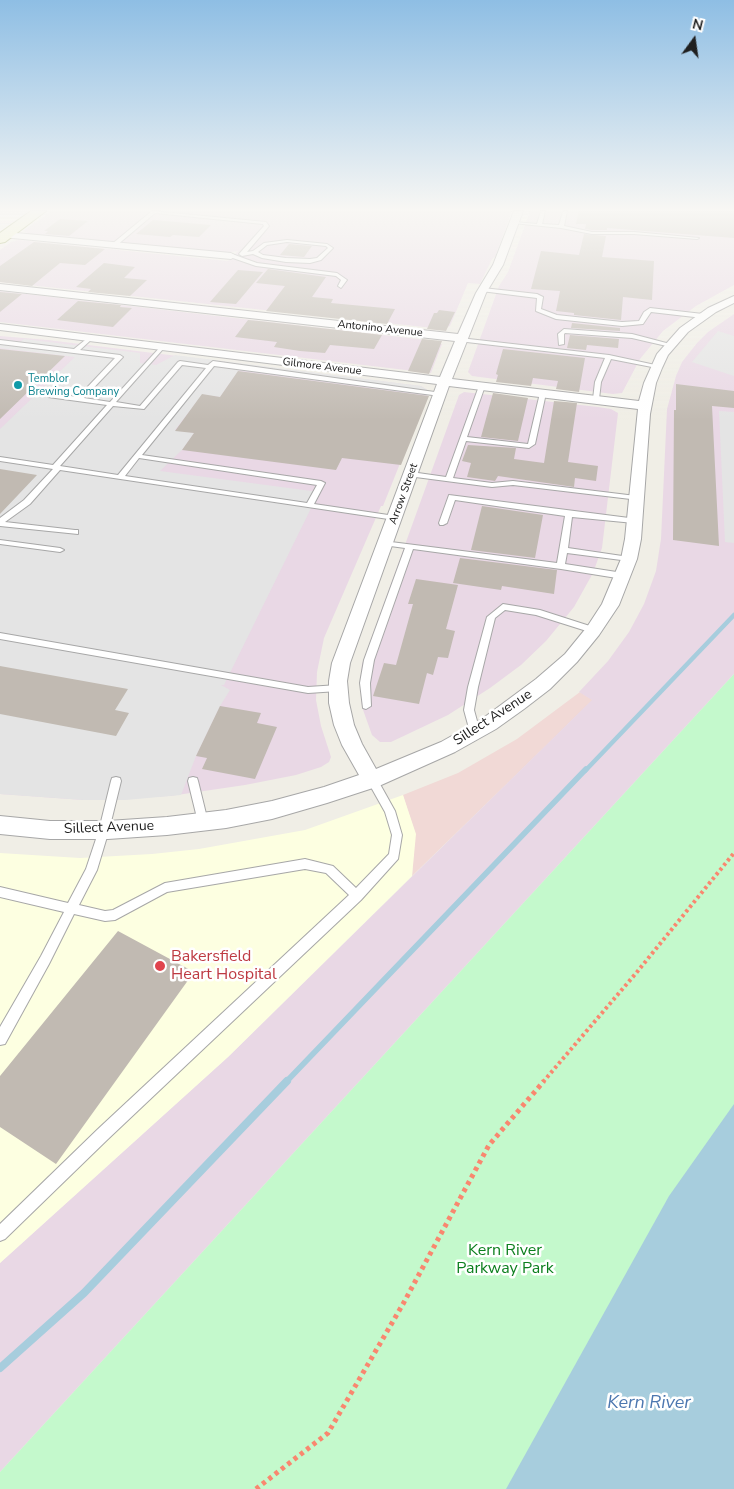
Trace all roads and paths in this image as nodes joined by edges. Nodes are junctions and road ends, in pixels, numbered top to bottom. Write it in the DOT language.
graph roads {
  1 [pos="344,280"];
  2 [pos="489,280"];
  3 [pos="341,286"];
  4 [pos="0,287"];
  5 [pos="483,290"];
  6 [pos="734,299"];
  7 [pos="703,316"];
  8 [pos="0,327"];
  9 [pos="90,338"];
  10 [pos="461,339"];
  11 [pos="0,342"];
  12 [pos="561,344"];
  13 [pos="671,345"];
  14 [pos="162,347"];
  15 [pos="76,351"];
  16 [pos="609,357"];
  17 [pos="214,362"];
  18 [pos="657,366"];
  19 [pos="482,386"];
  20 [pos="442,388"];
  21 [pos="543,393"];
  22 [pos="48,395"];
  23 [pos="79,400"];
  24 [pos="596,400"];
  25 [pos="112,404"];
  26 [pos="644,406"];
  27 [pos="462,440"];
  28 [pos="137,456"];
  29 [pos="0,459"];
  30 [pos="56,468"];
  31 [pos="411,474"];
  32 [pos="120,477"];
  33 [pos="449,479"];
  34 [pos="636,498"];
  35 [pos="310,505"];
  36 [pos="569,514"];
  37 [pos="395,518"];
  38 [pos="634,521"];
  39 [pos="443,523"];
  40 [pos="1,526"];
  41 [pos="76,532"];
  42 [pos="0,542"];
  43 [pos="386,543"];
  44 [pos="410,546"];
  45 [pos="60,550"];
  46 [pos="564,550"];
  47 [pos="562,566"];
  48 [pos="626,567"];
  49 [pos="594,630"];
  50 [pos="0,636"];
  51 [pos="338,688"];
  52 [pos="366,706"];
  53 [pos="475,732"];
  54 [pos="372,780"];
  55 [pos="116,781"];
  56 [pos="193,781"];
  57 [pos="203,822"];
  58 [pos="0,826"];
  59 [pos="104,830"];
  60 [pos="734,853"];
  61 [pos="0,892"];
  62 [pos="357,896"];
  63 [pos="71,908"];
  64 [pos="0,1039"];
  65 [pos="0,1234"];
  66 [pos="256,1489"];
  1 -- 3 [label="lane"];
  2 -- 5 [label="street, Arrow Street"];
  4 -- 10 [label="street, Antonino Avenue"];
  5 -- 7 [label="lane"];
  5 -- 10 [label="street, Arrow Street"];
  6 -- 7 [label="street, Sillect Avenue"];
  7 -- 13 [label="street, Sillect Avenue"];
  8 -- 9 [label="street, Gilmore Avenue"];
  9 -- 14 [label="street, Gilmore Avenue"];
  9 -- 15 [label="lane"];
  10 -- 16 [label="lane"];
  10 -- 20 [label="street, Arrow Street"];
  11 -- 15 [label="lane"];
  12 -- 13 [label="lane"];
  13 -- 18 [label="street, Sillect Avenue"];
  14 -- 17 [label="street, Gilmore Avenue"];
  14 -- 25 [label="lane"];
  15 -- 23 [label="lane"];
  16 -- 18 [label="lane"];
  16 -- 24 [label="lane"];
  17 -- 20 [label="street, Gilmore Avenue"];
  17 -- 25 [label="lane"];
  17 -- 28 [label="lane"];
  18 -- 26 [label="street, Sillect Avenue"];
  19 -- 20 [label="street, Gilmore Avenue"];
  19 -- 21 [label="street, Gilmore Avenue"];
  19 -- 27 [label="lane"];
  20 -- 31 [label="street, Arrow Street"];
  21 -- 24 [label="street, Gilmore Avenue"];
  21 -- 27 [label="lane"];
  22 -- 23 [label="lane"];
  23 -- 25 [label="lane"];
  24 -- 26 [label="street, Gilmore Avenue"];
  25 -- 30 [label="lane"];
  26 -- 34 [label="street, Sillect Avenue"];
  27 -- 33 [label="lane"];
  28 -- 32 [label="lane"];
  28 -- 35 [label="lane"];
  29 -- 30 [label="lane"];
  30 -- 32 [label="lane"];
  30 -- 40 [label="lane"];
  31 -- 33 [label="lane"];
  31 -- 37 [label="street, Arrow Street"];
  32 -- 35 [label="lane"];
  33 -- 34 [label="lane"];
  34 -- 38 [label="street, Sillect Avenue"];
  35 -- 37 [label="lane"];
  36 -- 38 [label="lane"];
  36 -- 39 [label="lane"];
  36 -- 46 [label="lane"];
  37 -- 43 [label="street, Arrow Street"];
  38 -- 48 [label="street, Sillect Avenue"];
  40 -- 41 [label="lane"];
  42 -- 45 [label="lane"];
  43 -- 44 [label="lane"];
  43 -- 51 [label="street, Arrow Street"];
  44 -- 47 [label="lane"];
  44 -- 52 [label="lane"];
  46 -- 47 [label="lane"];
  46 -- 48 [label="lane"];
  47 -- 48 [label="lane"];
  48 -- 49 [label="street, Sillect Avenue"];
  49 -- 53 [label="street, Sillect Avenue"];
  49 -- 53 [label="lane"];
  50 -- 51 [label="lane"];
  51 -- 54 [label="street, Arrow Street"];
  53 -- 54 [label="street, Sillect Avenue"];
  54 -- 57 [label="street, Sillect Avenue"];
  54 -- 62 [label="lane"];
  55 -- 59 [label="lane"];
  56 -- 57 [label="lane"];
  57 -- 59 [label="street, Sillect Avenue"];
  58 -- 59 [label="street, Sillect Avenue"];
  59 -- 63 [label="lane"];
  60 -- 66 [label="path"];
  61 -- 63 [label="lane"];
  62 -- 63 [label="lane"];
  62 -- 65 [label="lane"];
  63 -- 64 [label="lane"];
}
